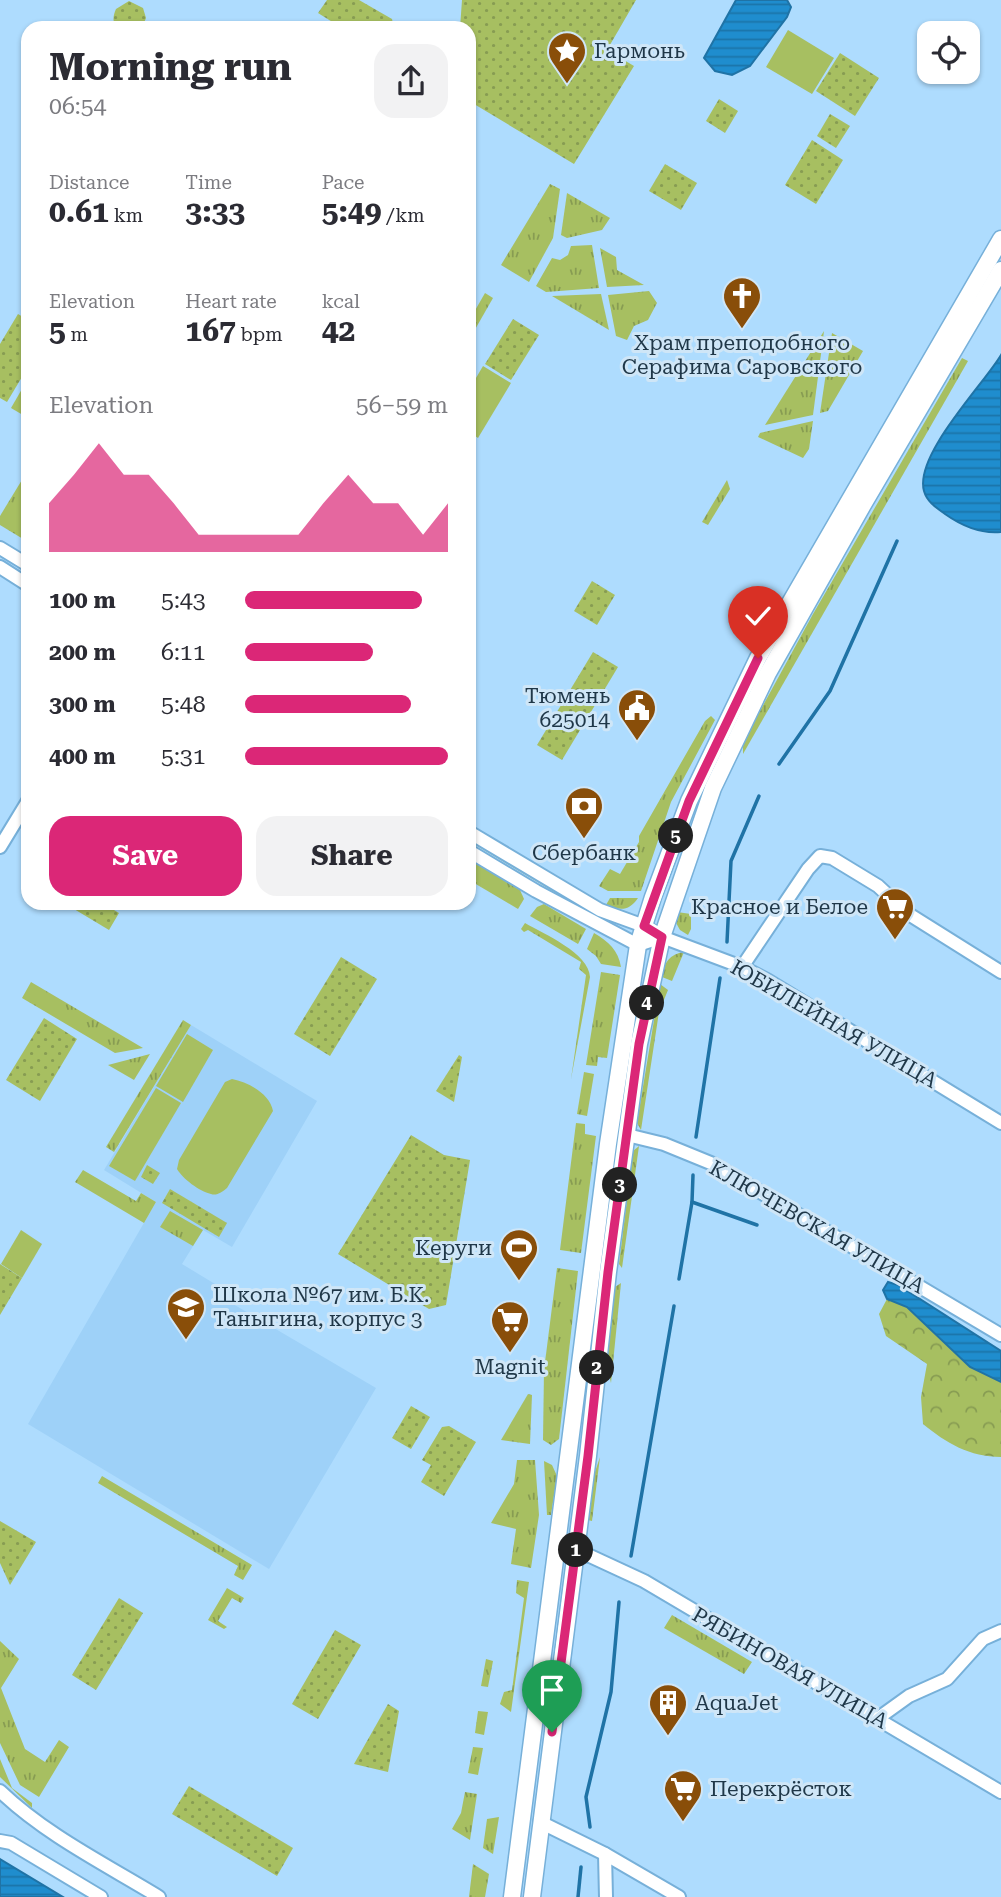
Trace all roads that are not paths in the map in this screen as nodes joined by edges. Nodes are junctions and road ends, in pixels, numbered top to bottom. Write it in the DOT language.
graph roads {
  1 [pos="1001,239"];
  2 [pos="1001,270"];
  3 [pos="0,548"];
  4 [pos="21,561"];
  5 [pos="0,567"];
  6 [pos="21,580"];
  7 [pos="21,812"];
  8 [pos="476,836"];
  9 [pos="0,847"];
  10 [pos="476,855"];
  11 [pos="644,926"];
  12 [pos="662,937"];
  13 [pos="638,945"];
  14 [pos="742,967"];
  15 [pos="1001,972"];
  16 [pos="1001,1123"];
  17 [pos="627,1135"];
  18 [pos="1001,1335"];
  19 [pos="576,1554"];
  20 [pos="1001,1631"];
  21 [pos="877,1719"];
  22 [pos="0,1791"];
  23 [pos="1001,1792"];
  24 [pos="540,1822"];
  25 [pos="0,1840"];
  26 [pos="605,1854"];
  27 [pos="101,1897"];
  28 [pos="159,1897"];
  29 [pos="512,1897"];
  30 [pos="532,1897"];
  31 [pos="606,1897"];
  32 [pos="679,1897"];
  1 -- 11 [label="main road"];
  2 -- 12 [label="main road"];
  3 -- 4 [label="street"];
  5 -- 6 [label="street"];
  7 -- 9 [label="street"];
  8 -- 11 [label="street, ЮБИЛЕЙНАЯ УЛИЦА"];
  10 -- 13 [label="street"];
  11 -- 12 [label="street, ЮБИЛЕЙНАЯ УЛИЦА"];
  11 -- 13 [label="main road"];
  12 -- 13 [label="street"];
  12 -- 14 [label="street, ЮБИЛЕЙНАЯ УЛИЦА"];
  12 -- 17 [label="main road"];
  13 -- 29 [label="main road"];
  14 -- 15 [label="street"];
  14 -- 16 [label="street, ЮБИЛЕЙНАЯ УЛИЦА"];
  17 -- 18 [label="street, КЛЮЧЕВСКАЯ УЛИЦА"];
  17 -- 19 [label="main road"];
  19 -- 21 [label="street, РЯБИНОВАЯ УЛИЦА"];
  19 -- 24 [label="main road"];
  20 -- 21 [label="street"];
  21 -- 23 [label="street, РЯБИНОВАЯ УЛИЦА"];
  22 -- 28 [label="street"];
  24 -- 26 [label="street"];
  24 -- 30 [label="main road"];
  25 -- 27 [label="street"];
  26 -- 31 [label="street"];
  26 -- 32 [label="street"];
}
